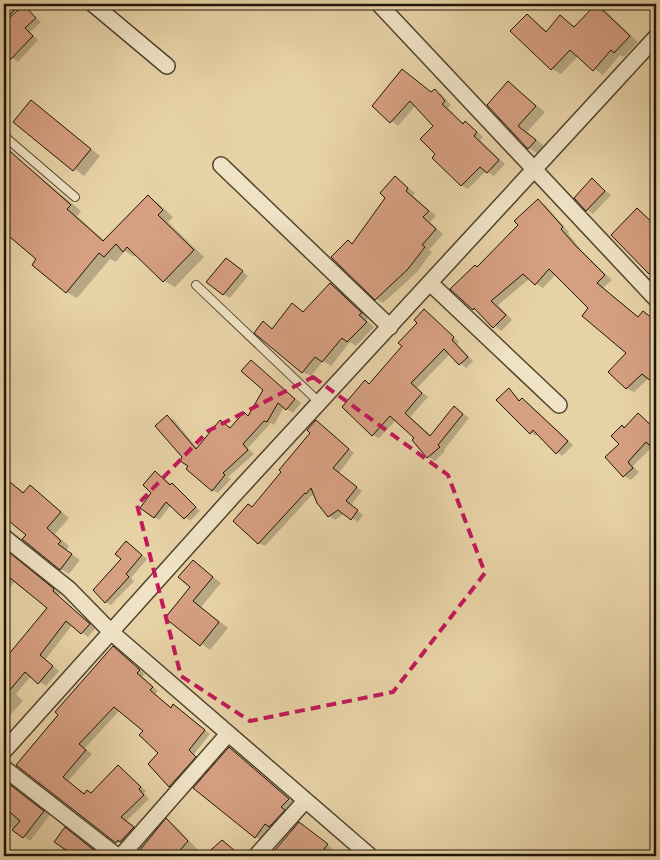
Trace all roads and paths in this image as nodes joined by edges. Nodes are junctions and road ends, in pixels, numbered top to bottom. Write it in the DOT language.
graph roads {
  1 [pos="9,4"];
  2 [pos="93,4"];
  3 [pos="379,4"];
  4 [pos="4,9"];
  5 [pos="656,37"];
  6 [pos="167,66"];
  7 [pos="4,136"];
  8 [pos="221,165"];
  9 [pos="534,170"];
  10 [pos="75,197"];
  11 [pos="430,283"];
  12 [pos="196,285"];
  13 [pos="656,300"];
  14 [pos="390,327"];
  15 [pos="319,402"];
  16 [pos="559,405"];
  17 [pos="4,537"];
  18 [pos="111,632"];
  19 [pos="228,734"];
  20 [pos="4,751"];
  21 [pos="4,768"];
  22 [pos="305,801"];
  23 [pos="117,856"];
  24 [pos="121,856"];
  25 [pos="256,856"];
  26 [pos="370,856"];
  1 -- 4 [label="street"];
  2 -- 6 [label="street"];
  3 -- 9 [label="street"];
  5 -- 9 [label="street"];
  7 -- 10 [label="lane"];
  8 -- 14 [label="street"];
  9 -- 11 [label="street"];
  9 -- 13 [label="street"];
  11 -- 14 [label="street"];
  11 -- 16 [label="street"];
  12 -- 15 [label="lane"];
  14 -- 15 [label="street"];
  15 -- 18 [label="street"];
  17 -- 18 [label="street"];
  18 -- 19 [label="street"];
  18 -- 20 [label="street"];
  19 -- 22 [label="street"];
  19 -- 24 [label="street"];
  21 -- 23 [label="street"];
  22 -- 25 [label="street"];
  22 -- 26 [label="street"];
}
